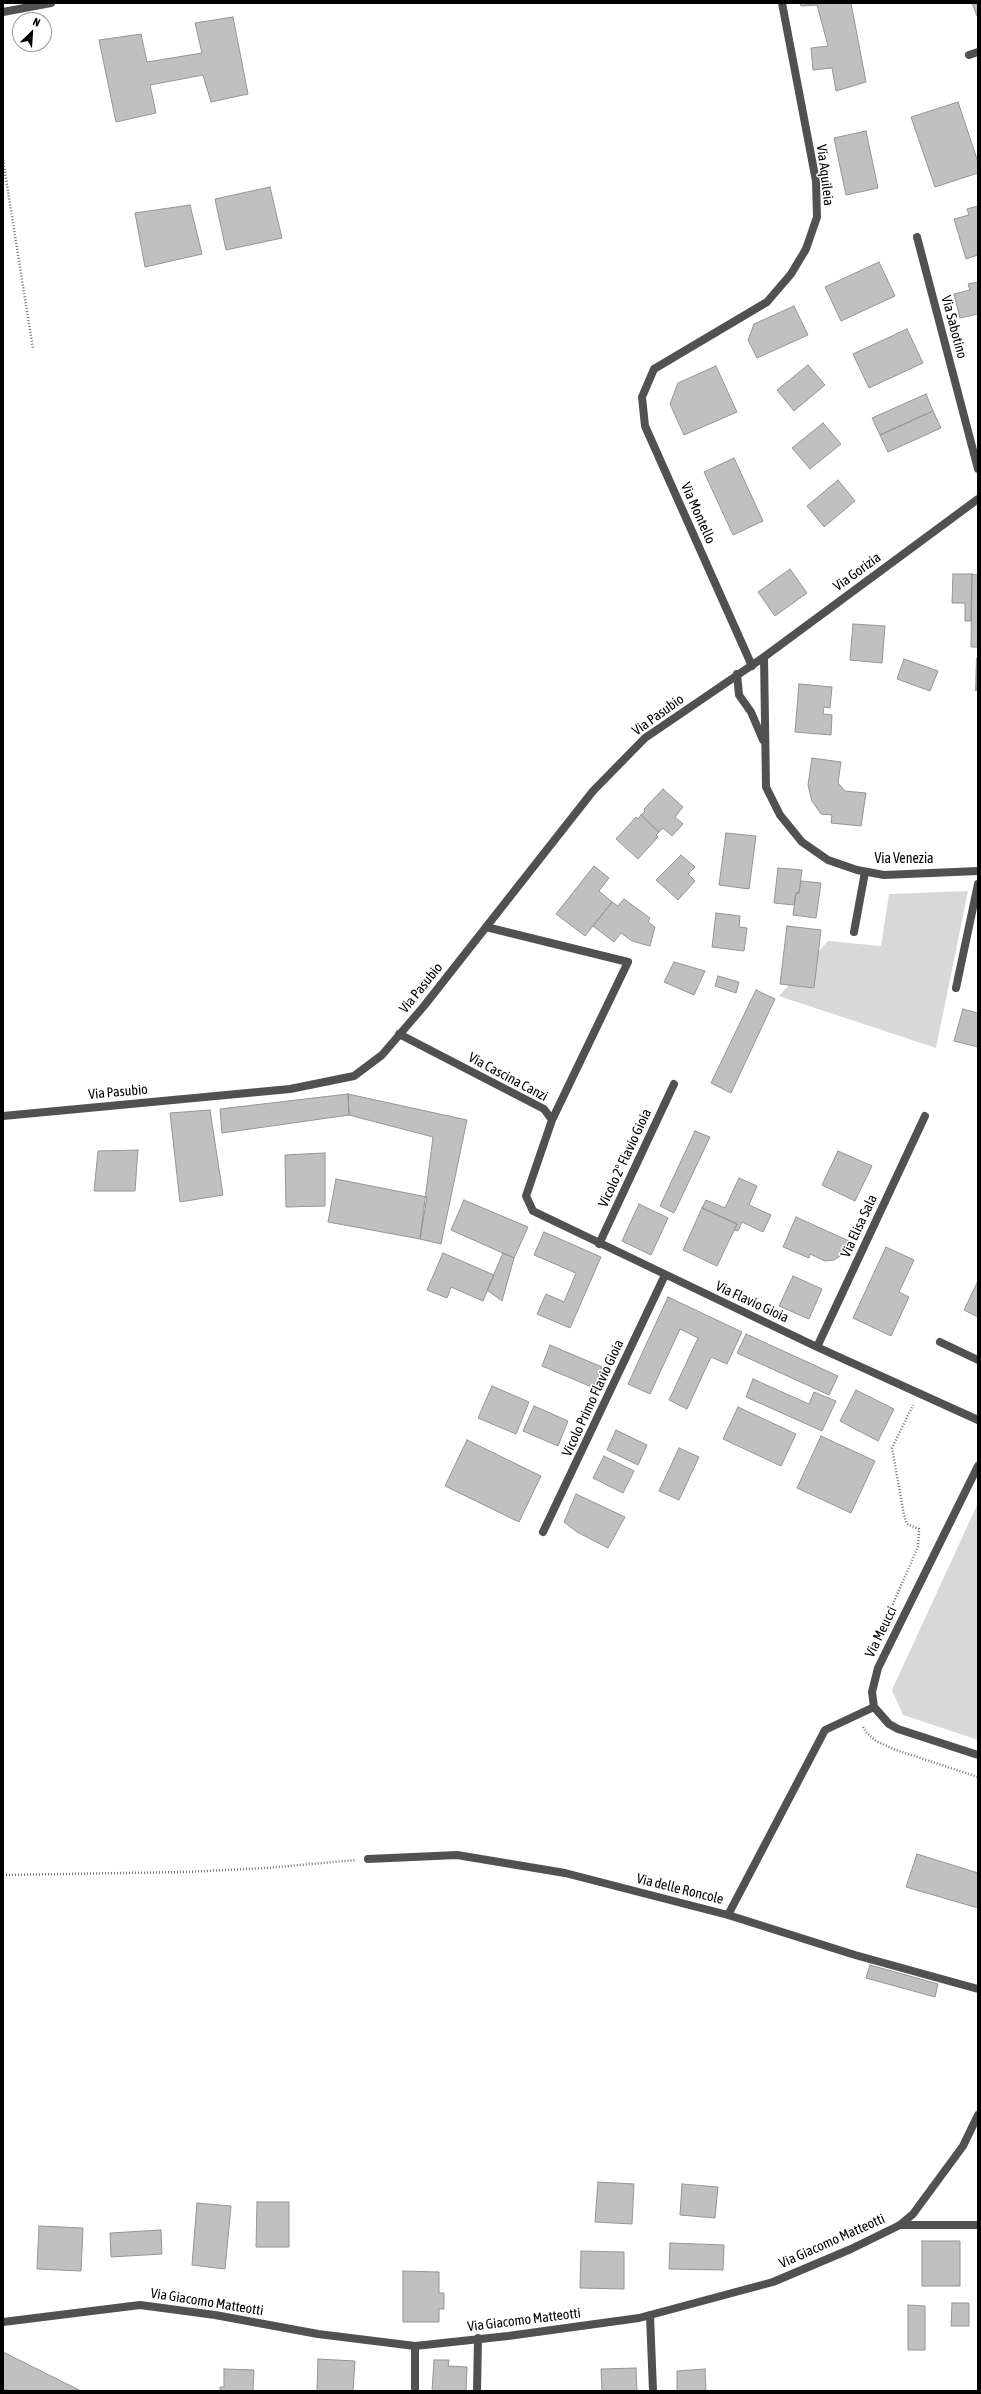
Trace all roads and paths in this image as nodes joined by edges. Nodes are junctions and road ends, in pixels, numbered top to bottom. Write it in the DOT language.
graph roads {
  1 [pos="51,3"];
  2 [pos="782,3"];
  3 [pos="3,12"];
  4 [pos="978,52"];
  5 [pos="969,55"];
  6 [pos="3,160"];
  7 [pos="917,237"];
  8 [pos="33,349"];
  9 [pos="654,369"];
  10 [pos="978,469"];
  11 [pos="978,499"];
  12 [pos="764,657"];
  13 [pos="752,666"];
  14 [pos="737,674"];
  15 [pos="765,744"];
  16 [pos="978,871"];
  17 [pos="865,872"];
  18 [pos="978,884"];
  19 [pos="486,927"];
  20 [pos="854,932"];
  21 [pos="956,988"];
  22 [pos="399,1034"];
  23 [pos="674,1084"];
  24 [pos="3,1116"];
  25 [pos="925,1116"];
  26 [pos="552,1120"];
  27 [pos="526,1196"];
  28 [pos="600,1244"];
  29 [pos="665,1275"];
  30 [pos="940,1342"];
  31 [pos="817,1347"];
  32 [pos="978,1360"];
  33 [pos="919,1394"];
  34 [pos="978,1420"];
  35 [pos="892,1448"];
  36 [pos="978,1466"];
  37 [pos="543,1532"];
  38 [pos="874,1707"];
  39 [pos="978,1755"];
  40 [pos="368,1859"];
  41 [pos="3,1875"];
  42 [pos="728,1915"];
  43 [pos="978,1989"];
  44 [pos="978,2115"];
  45 [pos="900,2225"];
  46 [pos="978,2225"];
  47 [pos="650,2315"];
  48 [pos="3,2322"];
  49 [pos="478,2338"];
  50 [pos="415,2346"];
  51 [pos="415,2391"];
  52 [pos="477,2391"];
  53 [pos="652,2391"];
  1 -- 3 [label="street"];
  2 -- 9 [label="street, Via Aquileia"];
  4 -- 5 [label="street"];
  6 -- 8 [label="path"];
  7 -- 10 [label="street, Via Sabotino"];
  9 -- 13 [label="street, Via Montello"];
  11 -- 12 [label="street, Via Gorizia"];
  12 -- 13 [label="street, Via Gorizia"];
  12 -- 15 [label="street, Via Venezia"];
  13 -- 14 [label="street, Via Pasubio"];
  14 -- 15 [label="street, Via Venezia"];
  14 -- 19 [label="street, Via Pasubio"];
  15 -- 17 [label="street, Via Venezia"];
  16 -- 17 [label="street, Via Venezia"];
  17 -- 20 [label="street"];
  18 -- 21 [label="street"];
  19 -- 22 [label="street, Via Pasubio"];
  19 -- 26 [label="street"];
  22 -- 24 [label="street, Via Pasubio"];
  22 -- 26 [label="street, Via Cascina Canzi"];
  23 -- 28 [label="street, Vicolo 2° Flavio Gioia"];
  25 -- 31 [label="street, Via Elisa Sala"];
  26 -- 27 [label="street, Via Cascina Canzi"];
  27 -- 28 [label="street, Via Flavio Gioia"];
  28 -- 29 [label="street, Via Flavio Gioia"];
  29 -- 31 [label="street, Via Flavio Gioia"];
  29 -- 37 [label="street, Vicolo Primo Flavio Gioia"];
  30 -- 32 [label="street"];
  31 -- 33 [label="street, Via Flavio Gioia"];
  33 -- 34 [label="street, Via Flavio Gioia"];
  33 -- 35 [label="path"];
  36 -- 38 [label="street, Via Meucci"];
  38 -- 39 [label="street"];
  38 -- 42 [label="street"];
  40 -- 41 [label="path"];
  40 -- 42 [label="street, Via delle Roncole"];
  42 -- 43 [label="street, Via delle Roncole"];
  44 -- 45 [label="street, Via Giacomo Matteotti"];
  45 -- 46 [label="street"];
  45 -- 47 [label="street, Via Giacomo Matteotti"];
  47 -- 49 [label="street, Via Giacomo Matteotti"];
  47 -- 53 [label="street"];
  48 -- 50 [label="street, Via Giacomo Matteotti"];
  49 -- 50 [label="street, Via Giacomo Matteotti"];
  49 -- 52 [label="street"];
  50 -- 51 [label="street"];
}
